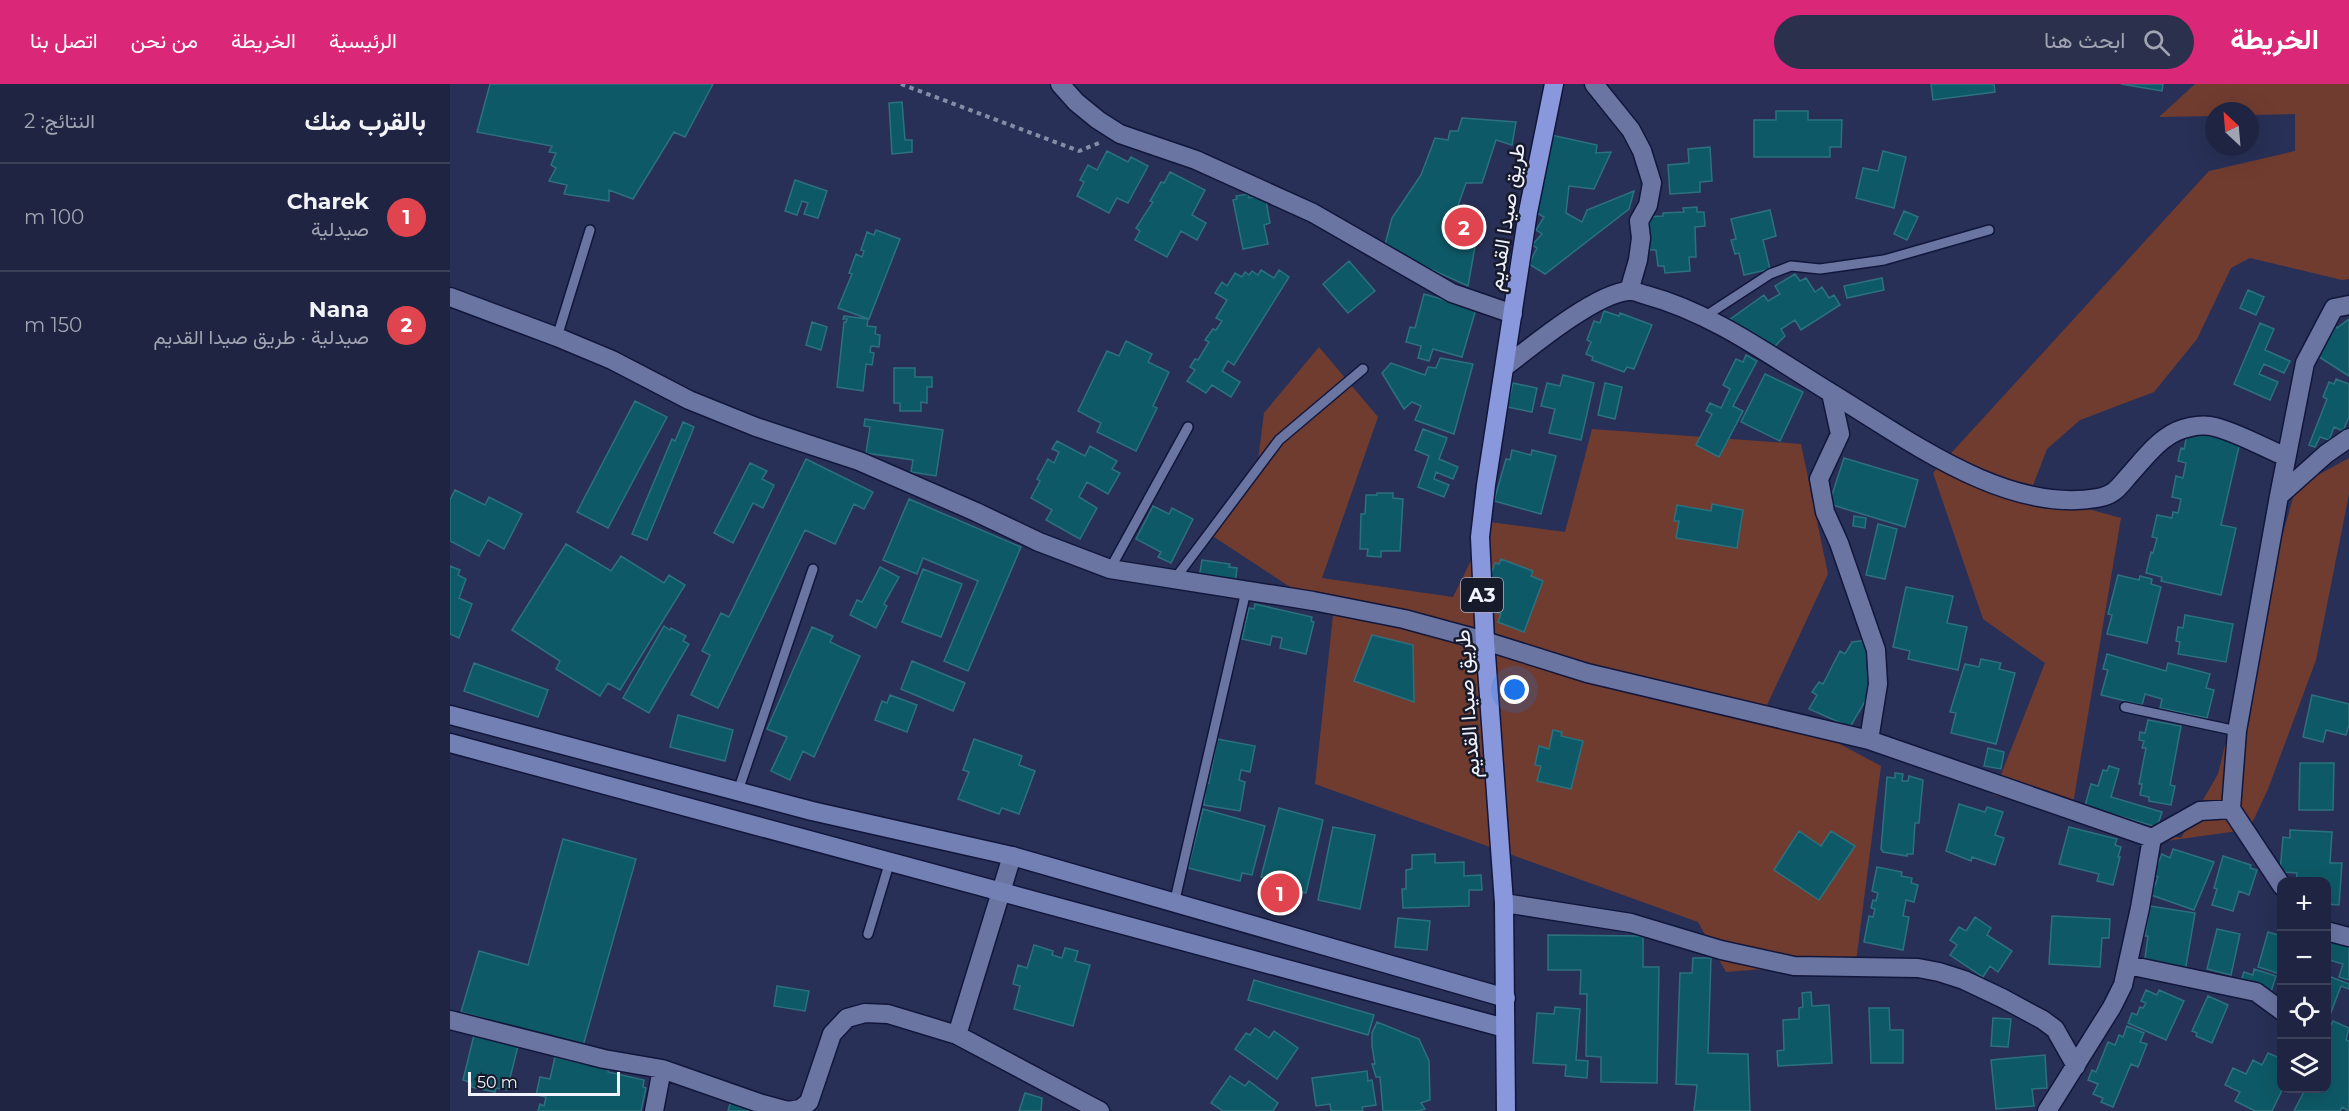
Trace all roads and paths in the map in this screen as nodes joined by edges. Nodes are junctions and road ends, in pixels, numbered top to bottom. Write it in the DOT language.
graph roads {
  1 [pos="901,84"];
  2 [pos="1060,84"];
  3 [pos="1554,84"];
  4 [pos="1594,84"];
  5 [pos="1120,134"];
  6 [pos="590,230"];
  7 [pos="1989,230"];
  8 [pos="1629,291"];
  9 [pos="450,297"];
  10 [pos="2349,305"];
  11 [pos="1514,314"];
  12 [pos="1704,317"];
  13 [pos="557,337"];
  14 [pos="1505,367"];
  15 [pos="1363,369"];
  16 [pos="1831,393"];
  17 [pos="1188,427"];
  18 [pos="2349,438"];
  19 [pos="2286,457"];
  20 [pos="2279,496"];
  21 [pos="813,569"];
  22 [pos="1110,569"];
  23 [pos="1174,580"];
  24 [pos="1246,591"];
  25 [pos="1485,641"];
  26 [pos="2125,707"];
  27 [pos="450,715"];
  28 [pos="2237,730"];
  29 [pos="1869,740"];
  30 [pos="450,743"];
  31 [pos="738,791"];
  32 [pos="2231,809"];
  33 [pos="2151,838"];
  34 [pos="1012,856"];
  35 [pos="890,861"];
  36 [pos="2277,878"];
  37 [pos="1002,891"];
  38 [pos="1504,903"];
  39 [pos="1174,904"];
  40 [pos="2331,932"];
  41 [pos="868,934"];
  42 [pos="2349,937"];
  43 [pos="2128,965"];
  44 [pos="1506,998"];
  45 [pos="2277,1007"];
  46 [pos="450,1020"];
  47 [pos="1505,1028"];
  48 [pos="957,1035"];
  49 [pos="2076,1066"];
  50 [pos="662,1069"];
  51 [pos="654,1111"];
  52 [pos="1100,1111"];
  53 [pos="1506,1111"];
  54 [pos="2047,1111"];
  1 -- 5 [label="path"];
  2 -- 5 [label="street"];
  3 -- 11 [label="highway, طريق صيدا القديم / A3"];
  4 -- 8 [label="street"];
  5 -- 11 [label="street"];
  6 -- 13 [label="lane"];
  7 -- 12 [label="lane"];
  8 -- 12 [label="street"];
  8 -- 14 [label="street"];
  9 -- 13 [label="street"];
  10 -- 19 [label="street"];
  11 -- 14 [label="highway, طريق صيدا القديم / A3"];
  12 -- 16 [label="street"];
  13 -- 22 [label="street"];
  14 -- 25 [label="highway, طريق صيدا القديم / A3"];
  15 -- 23 [label="lane"];
  16 -- 19 [label="street"];
  16 -- 29 [label="street"];
  17 -- 22 [label="lane"];
  18 -- 20 [label="street"];
  19 -- 20 [label="street"];
  20 -- 28 [label="street"];
  21 -- 31 [label="lane"];
  22 -- 23 [label="street"];
  23 -- 24 [label="street"];
  24 -- 25 [label="street"];
  24 -- 39 [label="lane"];
  25 -- 29 [label="street"];
  25 -- 38 [label="highway, طريق صيدا القديم / A3"];
  26 -- 28 [label="lane"];
  27 -- 31 [label="street"];
  28 -- 32 [label="street"];
  29 -- 33 [label="street"];
  30 -- 35 [label="street"];
  31 -- 34 [label="street"];
  32 -- 33 [label="street"];
  32 -- 36 [label="street"];
  33 -- 43 [label="street"];
  34 -- 37 [label="street"];
  34 -- 39 [label="street"];
  35 -- 37 [label="street"];
  35 -- 41 [label="lane"];
  37 -- 47 [label="street"];
  37 -- 48 [label="street"];
  38 -- 44 [label="highway, طريق صيدا القديم / A3"];
  38 -- 49 [label="street"];
  39 -- 44 [label="street"];
  40 -- 42 [label="street"];
  43 -- 45 [label="street"];
  43 -- 49 [label="street"];
  44 -- 47 [label="highway, طريق صيدا القديم / A3"];
  46 -- 50 [label="street"];
  47 -- 53 [label="highway, طريق صيدا القديم / A3"];
  48 -- 50 [label="street"];
  48 -- 52 [label="street"];
  49 -- 54 [label="street"];
  50 -- 51 [label="street"];
}
